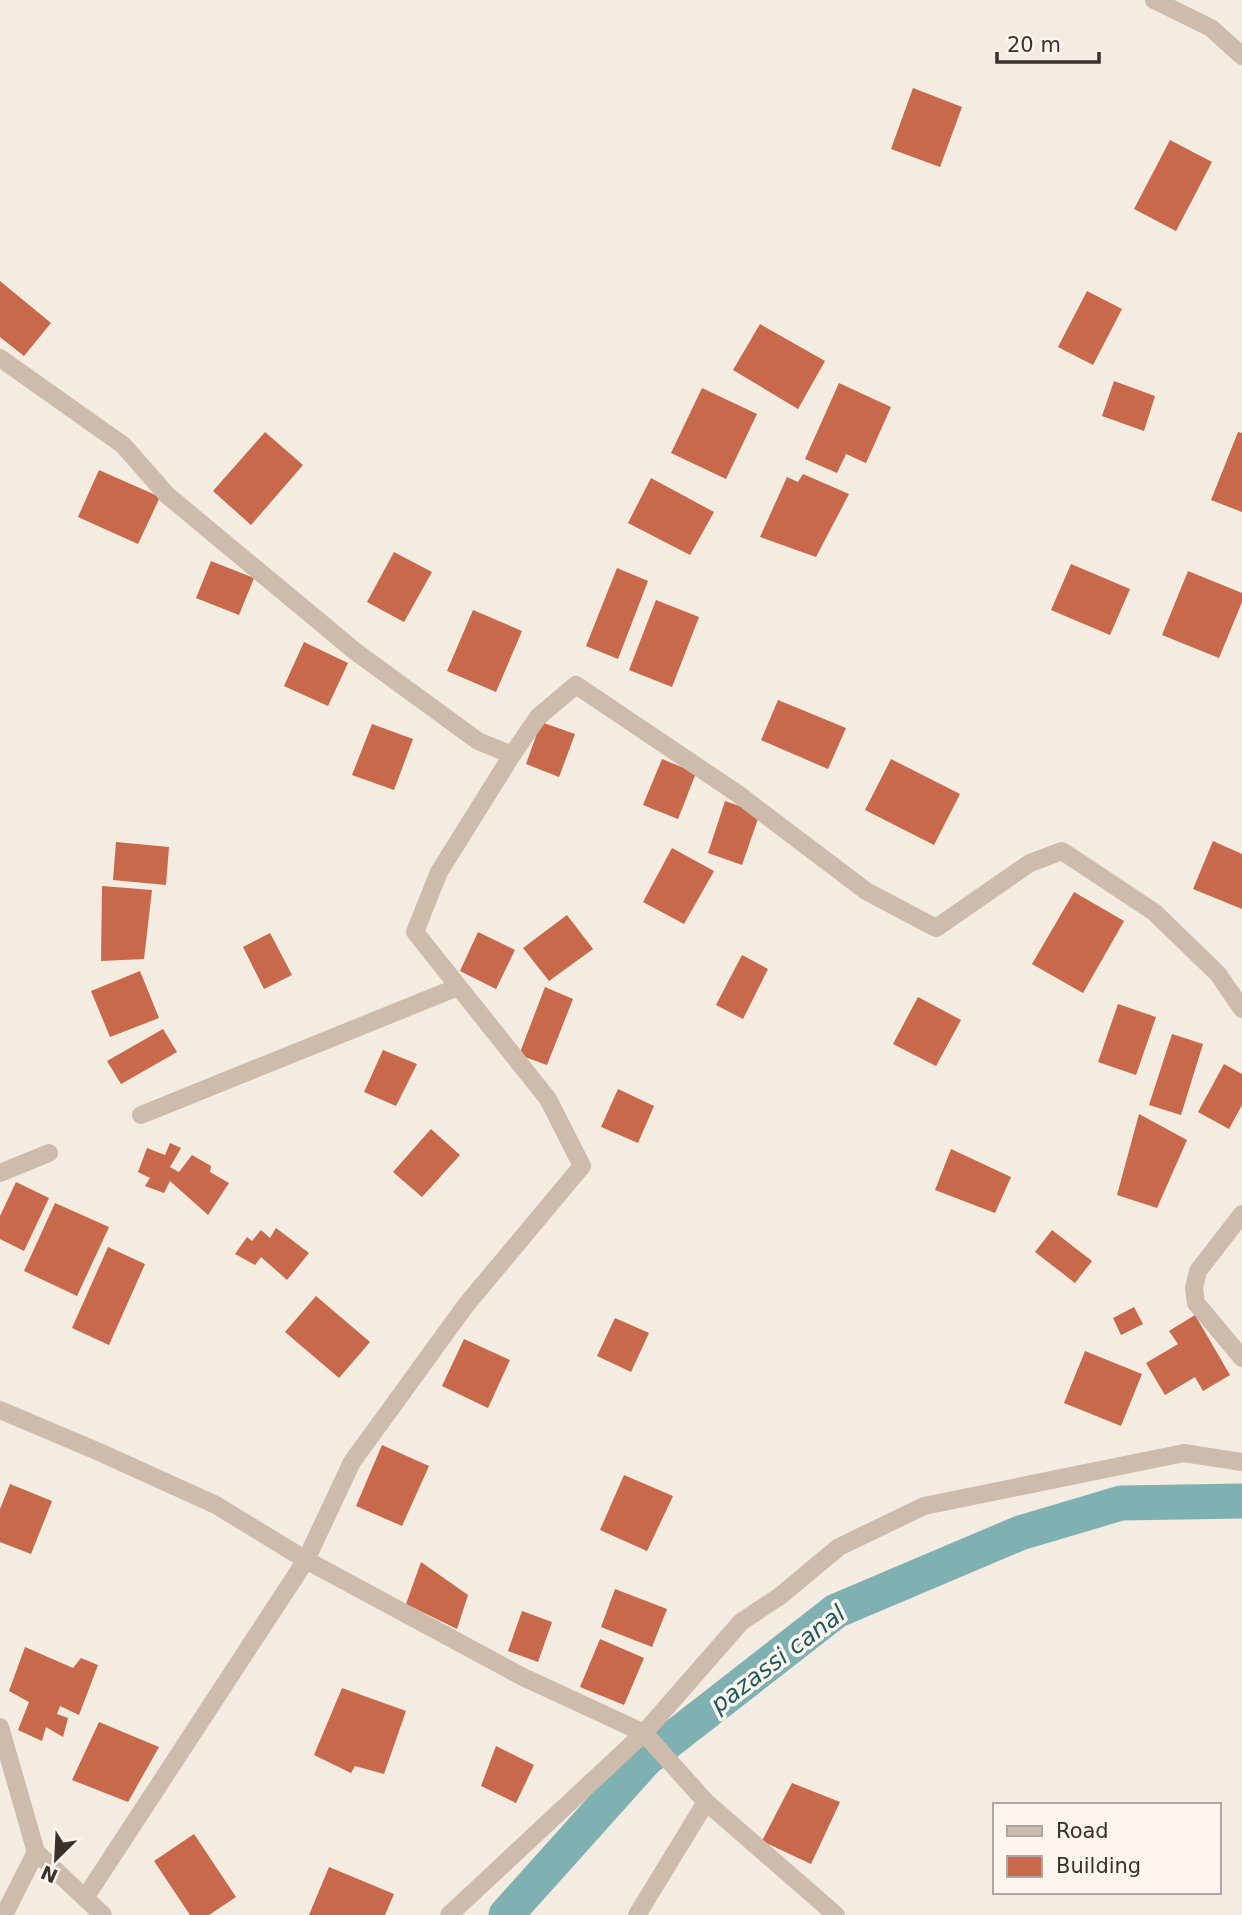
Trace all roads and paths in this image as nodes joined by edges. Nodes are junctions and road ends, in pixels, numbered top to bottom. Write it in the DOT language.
graph roads {
  1 [pos="1154,0"];
  2 [pos="1242,56"];
  3 [pos="0,358"];
  4 [pos="512,755"];
  5 [pos="458,987"];
  6 [pos="1242,1009"];
  7 [pos="141,1115"];
  8 [pos="49,1153"];
  9 [pos="0,1172"];
  10 [pos="1242,1214"];
  11 [pos="1242,1358"];
  12 [pos="0,1410"];
  13 [pos="1242,1462"];
  14 [pos="306,1560"];
  15 [pos="0,1727"];
  16 [pos="645,1734"];
  17 [pos="706,1802"];
  18 [pos="36,1852"];
  19 [pos="85,1898"];
  20 [pos="4,1915"];
  21 [pos="103,1915"];
  22 [pos="449,1915"];
  23 [pos="637,1915"];
  24 [pos="836,1915"];
  1 -- 2 [label="street"];
  3 -- 4 [label="street"];
  4 -- 5 [label="street"];
  4 -- 6 [label="street"];
  5 -- 7 [label="street"];
  5 -- 14 [label="street"];
  8 -- 9 [label="street"];
  10 -- 11 [label="street"];
  12 -- 14 [label="street"];
  13 -- 16 [label="street"];
  14 -- 16 [label="street"];
  14 -- 19 [label="street"];
  15 -- 18 [label="street"];
  16 -- 17 [label="street"];
  16 -- 22 [label="street"];
  17 -- 23 [label="street"];
  17 -- 24 [label="street"];
  18 -- 19 [label="street"];
  18 -- 20 [label="street"];
  19 -- 21 [label="street"];
}
